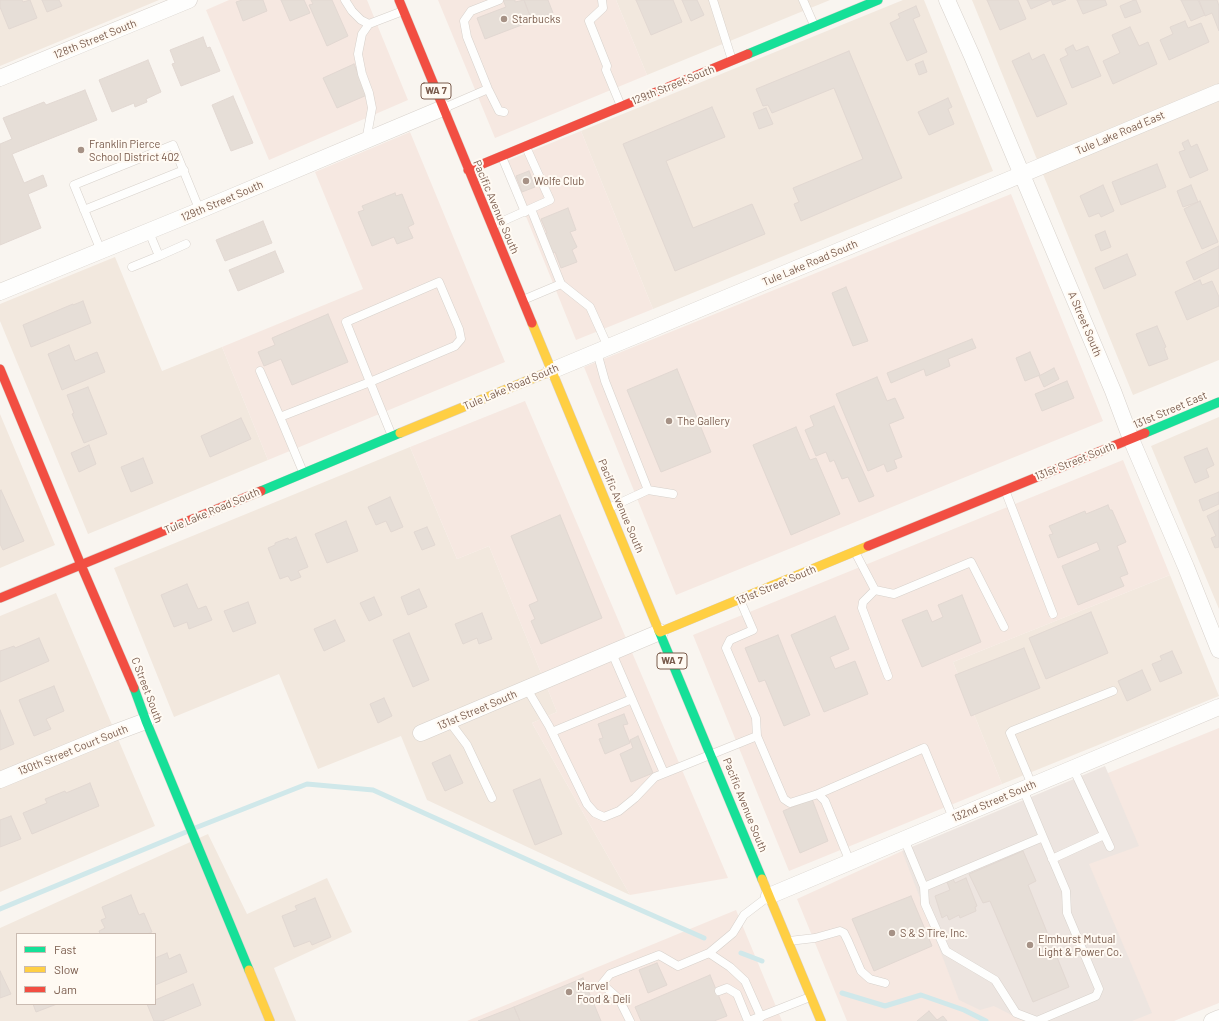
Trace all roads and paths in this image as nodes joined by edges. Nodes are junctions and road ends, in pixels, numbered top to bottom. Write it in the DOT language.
graph roads {
  1 [pos="189,0"];
  2 [pos="345,0"];
  3 [pos="399,0"];
  4 [pos="499,0"];
  5 [pos="602,0"];
  6 [pos="713,0"];
  7 [pos="803,0"];
  8 [pos="878,0"];
  9 [pos="947,0"];
  10 [pos="404,11"];
  11 [pos="369,24"];
  12 [pos="815,26"];
  13 [pos="733,60"];
  14 [pos="0,78"];
  15 [pos="488,89"];
  16 [pos="1219,92"];
  17 [pos="622,106"];
  18 [pos="443,108"];
  19 [pos="504,112"];
  20 [pos="366,141"];
  21 [pos="526,146"];
  22 [pos="502,156"];
  23 [pos="184,170"];
  24 [pos="468,170"];
  25 [pos="1021,174"];
  26 [pos="84,210"];
  27 [pos="528,210"];
  28 [pos="200,211"];
  29 [pos="491,226"];
  30 [pos="149,232"];
  31 [pos="186,244"];
  32 [pos="101,251"];
  33 [pos="159,256"];
  34 [pos="132,267"];
  35 [pos="561,284"];
  36 [pos="0,292"];
  37 [pos="522,300"];
  38 [pos="602,350"];
  39 [pos="0,369"];
  40 [pos="552,370"];
  41 [pos="260,371"];
  42 [pos="370,382"];
  43 [pos="1219,402"];
  44 [pos="280,418"];
  45 [pos="393,436"];
  46 [pos="1131,439"];
  47 [pos="303,473"];
  48 [pos="1005,489"];
  49 [pos="648,490"];
  50 [pos="673,494"];
  51 [pos="609,508"];
  52 [pos="855,552"];
  53 [pos="81,565"];
  54 [pos="875,590"];
  55 [pos="0,598"];
  56 [pos="740,599"];
  57 [pos="1053,614"];
  58 [pos="1004,627"];
  59 [pos="660,632"];
  60 [pos="1219,650"];
  61 [pos="612,653"];
  62 [pos="888,676"];
  63 [pos="527,689"];
  64 [pos="1113,691"];
  65 [pos="632,699"];
  66 [pos="1219,707"];
  67 [pos="146,721"];
  68 [pos="449,721"];
  69 [pos="552,732"];
  70 [pos="421,733"];
  71 [pos="757,736"];
  72 [pos="710,754"];
  73 [pos="1073,768"];
  74 [pos="664,773"];
  75 [pos="0,780"];
  76 [pos="1028,787"];
  77 [pos="818,794"];
  78 [pos="492,798"];
  79 [pos="953,818"];
  80 [pos="1104,835"];
  81 [pos="1043,837"];
  82 [pos="904,839"];
  83 [pos="1110,847"];
  84 [pos="1052,859"];
  85 [pos="850,862"];
  86 [pos="924,887"];
  87 [pos="769,896"];
  88 [pos="788,941"];
  89 [pos="710,954"];
  90 [pos="885,983"];
  91 [pos="719,991"];
  92 [pos="811,997"];
  93 [pos="760,1017"];
  94 [pos="1219,1018"];
  95 [pos="270,1021"];
  96 [pos="630,1021"];
  97 [pos="749,1021"];
  98 [pos="821,1021"];
  99 [pos="1212,1021"];
  1 -- 14 [label="street, 128th Street South"];
  2 -- 11 [label="lane"];
  3 -- 10 [label="street, Pacific Avenue South / WA 7"];
  4 -- 15 [label="lane"];
  5 -- 17 [label="lane"];
  6 -- 13 [label="lane"];
  7 -- 12 [label="lane"];
  8 -- 12 [label="street, 129th Street South"];
  9 -- 25 [label="street, A Street South"];
  10 -- 11 [label="lane"];
  10 -- 18 [label="street, Pacific Avenue South / WA 7"];
  11 -- 20 [label="lane"];
  12 -- 13 [label="street, 129th Street South"];
  13 -- 17 [label="street, 129th Street South"];
  15 -- 18 [label="lane"];
  15 -- 19 [label="lane"];
  16 -- 25 [label="street, Tule Lake Road East"];
  17 -- 21 [label="street, 129th Street South"];
  18 -- 20 [label="street, 129th Street South"];
  18 -- 24 [label="street, Pacific Avenue South / WA 7"];
  20 -- 28 [label="street, 129th Street South"];
  21 -- 22 [label="street, 129th Street South"];
  21 -- 27 [label="lane"];
  22 -- 24 [label="street, 129th Street South"];
  22 -- 27 [label="lane"];
  23 -- 26 [label="lane"];
  23 -- 26 [label="lane"];
  23 -- 28 [label="lane"];
  24 -- 29 [label="street, Pacific Avenue South / WA 7"];
  25 -- 38 [label="street, Tule Lake Road South"];
  25 -- 46 [label="street, A Street South"];
  26 -- 32 [label="lane"];
  27 -- 29 [label="lane"];
  27 -- 35 [label="lane"];
  28 -- 30 [label="street, 129th Street South"];
  29 -- 37 [label="street, Pacific Avenue South / WA 7"];
  30 -- 32 [label="street, 129th Street South"];
  30 -- 33 [label="lane"];
  31 -- 33 [label="lane"];
  32 -- 36 [label="street, 129th Street South"];
  33 -- 34 [label="lane"];
  35 -- 37 [label="lane"];
  35 -- 38 [label="lane"];
  37 -- 40 [label="street, Pacific Avenue South / WA 7"];
  38 -- 40 [label="street, Tule Lake Road South"];
  38 -- 49 [label="lane"];
  39 -- 53 [label="street, C Street South"];
  40 -- 45 [label="street, Tule Lake Road South"];
  40 -- 51 [label="street, Pacific Avenue South / WA 7"];
  41 -- 44 [label="lane"];
  42 -- 42 [label="lane"];
  42 -- 44 [label="lane"];
  42 -- 45 [label="lane"];
  43 -- 46 [label="street, 131st Street East"];
  44 -- 47 [label="lane"];
  45 -- 47 [label="street, Tule Lake Road South"];
  46 -- 48 [label="street, 131st Street South"];
  46 -- 60 [label="street, A Street South"];
  47 -- 53 [label="street, Tule Lake Road South"];
  48 -- 52 [label="street, 131st Street South"];
  48 -- 57 [label="lane"];
  49 -- 50 [label="lane"];
  49 -- 51 [label="lane"];
  51 -- 59 [label="street, Pacific Avenue South / WA 7"];
  52 -- 54 [label="lane"];
  52 -- 56 [label="street, 131st Street South"];
  53 -- 55 [label="street, Tule Lake Road South"];
  53 -- 67 [label="street, C Street South"];
  54 -- 58 [label="lane"];
  54 -- 62 [label="lane"];
  56 -- 59 [label="street, 131st Street South"];
  56 -- 71 [label="lane"];
  59 -- 61 [label="street, 131st Street South"];
  59 -- 72 [label="street, Pacific Avenue South / WA 7"];
  61 -- 63 [label="street, 131st Street South"];
  61 -- 65 [label="lane"];
  63 -- 68 [label="street, 131st Street South"];
  63 -- 69 [label="lane"];
  64 -- 76 [label="lane"];
  65 -- 69 [label="lane"];
  65 -- 74 [label="lane"];
  66 -- 73 [label="street, 132nd Street South"];
  67 -- 75 [label="street, 130th Street Court South"];
  67 -- 95 [label="street, C Street South"];
  68 -- 70 [label="street, 131st Street South"];
  68 -- 78 [label="lane"];
  69 -- 74 [label="lane"];
  71 -- 72 [label="lane"];
  71 -- 77 [label="lane"];
  72 -- 74 [label="lane"];
  72 -- 87 [label="street, Pacific Avenue South / WA 7"];
  73 -- 76 [label="street, 132nd Street South"];
  73 -- 80 [label="lane"];
  76 -- 79 [label="street, 132nd Street South"];
  76 -- 81 [label="lane"];
  77 -- 79 [label="lane"];
  77 -- 85 [label="lane"];
  79 -- 82 [label="street, 132nd Street South"];
  80 -- 83 [label="lane"];
  80 -- 84 [label="lane"];
  81 -- 84 [label="lane"];
  81 -- 86 [label="lane"];
  82 -- 85 [label="street, 132nd Street South"];
  82 -- 86 [label="lane"];
  84 -- 86 [label="lane"];
  85 -- 87 [label="street, 132nd Street South"];
  87 -- 88 [label="street, Pacific Avenue South / WA 7"];
  87 -- 89 [label="lane"];
  88 -- 90 [label="lane"];
  88 -- 92 [label="street, Pacific Avenue South / WA 7"];
  89 -- 93 [label="lane"];
  89 -- 96 [label="lane"];
  91 -- 97 [label="lane"];
  92 -- 93 [label="lane"];
  92 -- 98 [label="street, Pacific Avenue South / WA 7"];
  93 -- 97 [label="lane"];
  94 -- 99 [label="street"];
}
